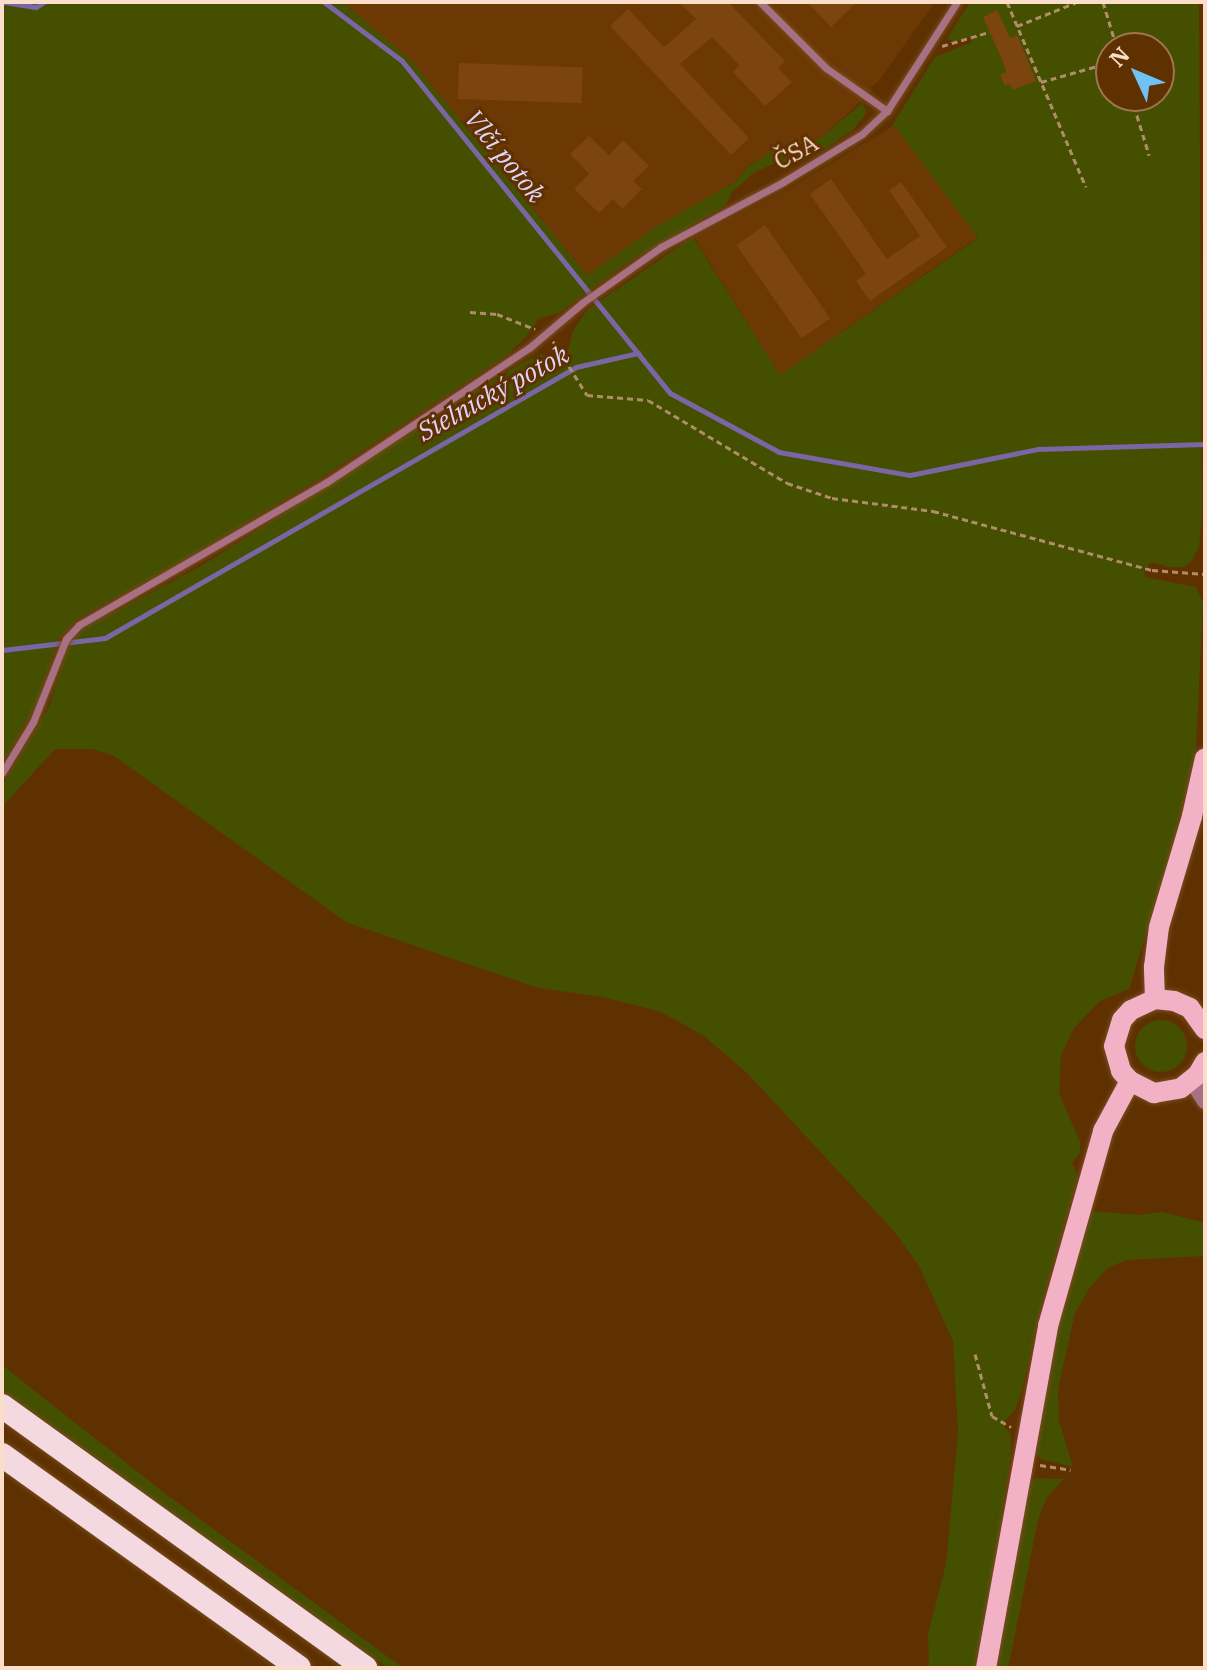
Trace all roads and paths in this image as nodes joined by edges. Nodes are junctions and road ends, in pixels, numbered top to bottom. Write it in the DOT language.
graph roads {
  1 [pos="760,2"];
  2 [pos="957,2"];
  3 [pos="1007,2"];
  4 [pos="1077,2"];
  5 [pos="1103,2"];
  6 [pos="1017,26"];
  7 [pos="1112,32"];
  8 [pos="986,33"];
  9 [pos="930,47"];
  10 [pos="1095,67"];
  11 [pos="1041,82"];
  12 [pos="887,111"];
  13 [pos="1136,112"];
  14 [pos="1149,155"];
  15 [pos="1086,187"];
  16 [pos="470,312"];
  17 [pos="546,334"];
  18 [pos="1205,574"];
  19 [pos="1205,758"];
  20 [pos="2,773"];
  21 [pos="1155,999"];
  22 [pos="1205,1029"];
  23 [pos="1205,1062"];
  24 [pos="1130,1081"];
  25 [pos="1192,1081"];
  26 [pos="1205,1101"];
  27 [pos="975,1354"];
  28 [pos="2,1406"];
  29 [pos="1026,1430"];
  30 [pos="2,1455"];
  31 [pos="1021,1461"];
  32 [pos="1071,1470"];
  33 [pos="299,1668"];
  34 [pos="365,1668"];
  35 [pos="986,1668"];
  1 -- 12 [label="lane"];
  2 -- 9 [label="lane, ČSA"];
  3 -- 6 [label="path"];
  4 -- 6 [label="path"];
  5 -- 7 [label="path"];
  6 -- 11 [label="path"];
  8 -- 9 [label="path"];
  9 -- 12 [label="lane, ČSA"];
  10 -- 11 [label="path"];
  11 -- 15 [label="path"];
  12 -- 17 [label="lane, ČSA"];
  13 -- 14 [label="path"];
  16 -- 17 [label="path"];
  17 -- 18 [label="path"];
  17 -- 20 [label="lane, ČSA"];
  19 -- 21 [label="main road"];
  21 -- 22 [label="main road"];
  21 -- 24 [label="main road"];
  23 -- 25 [label="main road"];
  24 -- 25 [label="main road"];
  24 -- 29 [label="main road"];
  25 -- 26 [label="street"];
  27 -- 29 [label="path"];
  28 -- 34 [label="highway"];
  29 -- 31 [label="main road"];
  30 -- 33 [label="highway"];
  31 -- 32 [label="path"];
  31 -- 35 [label="main road"];
}
